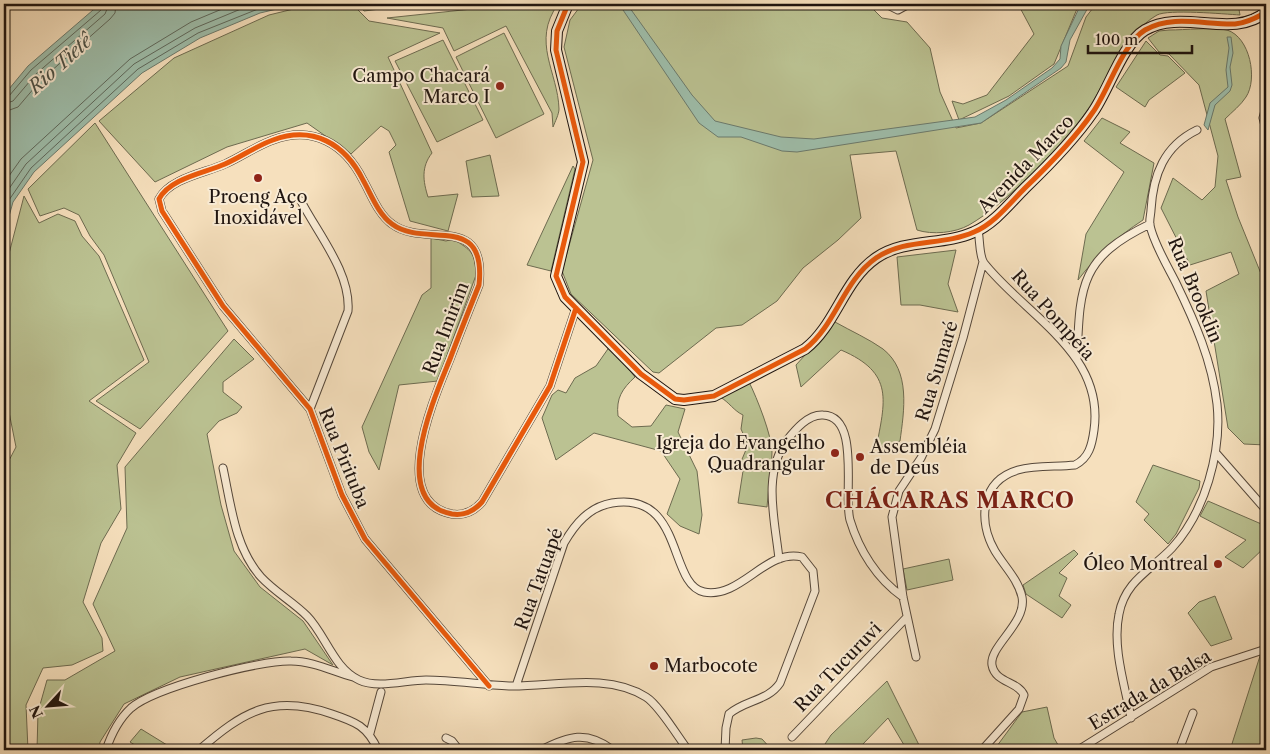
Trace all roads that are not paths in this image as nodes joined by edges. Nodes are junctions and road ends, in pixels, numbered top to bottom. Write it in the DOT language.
graph roads {
  1 [pos="568,4"];
  2 [pos="886,4"];
  3 [pos="909,4"];
  4 [pos="1265,13"];
  5 [pos="1266,34"];
  6 [pos="1266,107"];
  7 [pos="1197,130"];
  8 [pos="1266,130"];
  9 [pos="301,201"];
  10 [pos="162,211"];
  11 [pos="1150,224"];
  12 [pos="978,230"];
  13 [pos="983,262"];
  14 [pos="576,308"];
  15 [pos="1077,358"];
  16 [pos="310,409"];
  17 [pos="1216,453"];
  18 [pos="223,468"];
  19 [pos="1266,510"];
  20 [pos="779,559"];
  21 [pos="903,597"];
  22 [pos="907,617"];
  23 [pos="1266,648"];
  24 [pos="916,657"];
  25 [pos="353,677"];
  26 [pos="489,686"];
  27 [pos="516,686"];
  28 [pos="380,692"];
  29 [pos="1193,713"];
  30 [pos="1131,718"];
  31 [pos="370,733"];
  32 [pos="792,737"];
  33 [pos="446,738"];
  34 [pos="106,750"];
  35 [pos="199,750"];
  36 [pos="378,750"];
  37 [pos="459,750"];
  38 [pos="541,750"];
  39 [pos="613,750"];
  40 [pos="688,750"];
  41 [pos="725,750"];
  42 [pos="982,750"];
  43 [pos="1078,750"];
  44 [pos="1179,750"];
  1 -- 14 [label="main road, Avenida Marco"];
  2 -- 3 [label="street"];
  4 -- 5 [label="street"];
  4 -- 12 [label="main road, Avenida Marco"];
  6 -- 8 [label="street"];
  7 -- 11 [label="street, Rua Brooklin"];
  9 -- 16 [label="street"];
  10 -- 14 [label="street, Rua Imirim"];
  10 -- 16 [label="street, Rua Pirituba"];
  11 -- 15 [label="street"];
  11 -- 17 [label="street, Rua Brooklin"];
  12 -- 13 [label="street"];
  12 -- 14 [label="main road, Avenida Marco"];
  13 -- 15 [label="street, Rua Pompéia"];
  13 -- 21 [label="street, Rua Sumaré"];
  15 -- 42 [label="street, Rua Pompéia"];
  16 -- 26 [label="street, Rua Pirituba"];
  17 -- 19 [label="street"];
  17 -- 30 [label="street, Rua Brooklin"];
  18 -- 25 [label="street"];
  20 -- 21 [label="street"];
  20 -- 27 [label="street, Rua Tatuapé"];
  20 -- 41 [label="street"];
  21 -- 22 [label="street, Rua Sumaré"];
  22 -- 24 [label="street, Rua Sumaré"];
  22 -- 32 [label="street, Rua Tucuruvi"];
  23 -- 30 [label="street, Estrada da Balsa"];
  25 -- 26 [label="street"];
  25 -- 34 [label="street"];
  26 -- 27 [label="street"];
  27 -- 40 [label="street"];
  28 -- 31 [label="street"];
  29 -- 44 [label="street"];
  30 -- 43 [label="street, Estrada da Balsa"];
  31 -- 35 [label="street"];
  31 -- 36 [label="street"];
  33 -- 37 [label="street"];
  38 -- 39 [label="street"];
}
